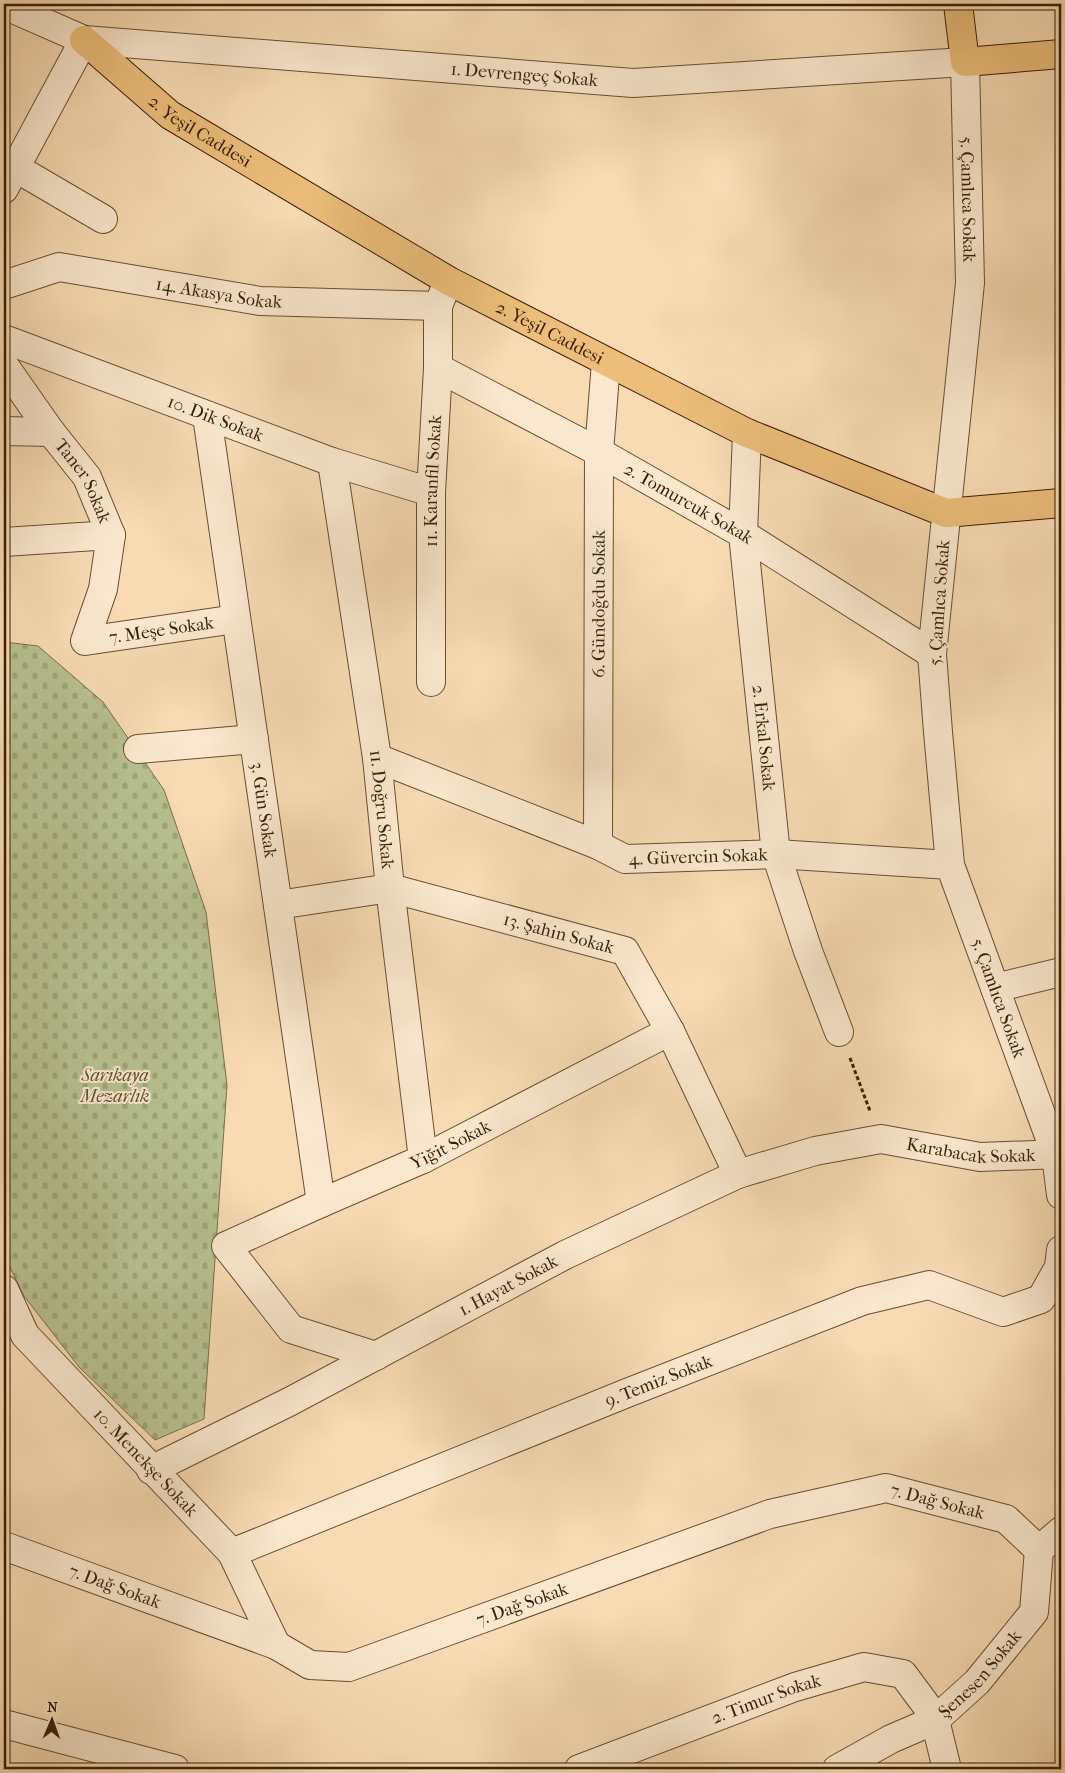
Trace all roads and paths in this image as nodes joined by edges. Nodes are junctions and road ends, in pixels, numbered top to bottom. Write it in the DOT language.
graph roads {
  1 [pos="958,4"];
  2 [pos="4,5"];
  3 [pos="84,40"];
  4 [pos="1061,54"];
  5 [pos="965,62"];
  6 [pos="10,179"];
  7 [pos="103,219"];
  8 [pos="449,281"];
  9 [pos="4,286"];
  10 [pos="438,306"];
  11 [pos="4,339"];
  12 [pos="606,362"];
  13 [pos="4,365"];
  14 [pos="438,368"];
  15 [pos="207,416"];
  16 [pos="4,430"];
  17 [pos="51,432"];
  18 [pos="747,433"];
  19 [pos="599,452"];
  20 [pos="332,462"];
  21 [pos="431,492"];
  22 [pos="1061,504"];
  23 [pos="946,513"];
  24 [pos="743,534"];
  25 [pos="111,535"];
  26 [pos="4,542"];
  27 [pos="236,619"];
  28 [pos="85,641"];
  29 [pos="932,654"];
  30 [pos="431,682"];
  31 [pos="254,739"];
  32 [pos="138,749"];
  33 [pos="377,758"];
  34 [pos="598,845"];
  35 [pos="776,854"];
  36 [pos="950,864"];
  37 [pos="390,888"];
  38 [pos="278,905"];
  39 [pos="1061,972"];
  40 [pos="995,988"];
  41 [pos="670,1031"];
  42 [pos="839,1032"];
  43 [pos="881,1139"];
  44 [pos="1059,1154"];
  45 [pos="423,1159"];
  46 [pos="738,1174"];
  47 [pos="1061,1195"];
  48 [pos="321,1203"];
  49 [pos="1061,1250"];
  50 [pos="4,1289"];
  51 [pos="376,1356"];
  52 [pos="151,1470"];
  53 [pos="1061,1531"];
  54 [pos="4,1546"];
  55 [pos="1039,1550"];
  56 [pos="232,1553"];
  57 [pos="276,1646"];
  58 [pos="935,1720"];
  59 [pos="4,1724"];
  60 [pos="175,1769"];
  61 [pos="579,1769"];
  62 [pos="838,1769"];
  63 [pos="947,1769"];
  1 -- 5 [label="main road"];
  2 -- 3 [label="street, 1. Devrengeç Sokak"];
  3 -- 5 [label="street, 1. Devrengeç Sokak"];
  3 -- 6 [label="street"];
  3 -- 8 [label="main road, 2. Yeşil Caddesi"];
  4 -- 5 [label="main road"];
  5 -- 23 [label="street, 5. Çamlıca Sokak"];
  6 -- 7 [label="street"];
  8 -- 10 [label="street, 11. Karanfil Sokak"];
  8 -- 12 [label="main road, 2. Yeşil Caddesi"];
  9 -- 10 [label="street, 14. Akasya Sokak"];
  10 -- 14 [label="street, 11. Karanfil Sokak"];
  11 -- 15 [label="street, 10. Dik Sokak"];
  12 -- 18 [label="main road, 2. Yeşil Caddesi"];
  12 -- 19 [label="street, 6. Gündoğdu Sokak"];
  13 -- 17 [label="street, Taner Sokak"];
  14 -- 19 [label="street, 2. Tomurcuk Sokak"];
  14 -- 21 [label="street, 11. Karanfil Sokak"];
  15 -- 20 [label="street, 10. Dik Sokak"];
  15 -- 27 [label="street, 3. Gün Sokak"];
  16 -- 17 [label="street"];
  17 -- 25 [label="street, Taner Sokak"];
  18 -- 23 [label="main road, 2. Yeşil Caddesi"];
  18 -- 24 [label="street, 2. Erkal Sokak"];
  19 -- 24 [label="street, 2. Tomurcuk Sokak"];
  19 -- 34 [label="street, 6. Gündoğdu Sokak"];
  20 -- 21 [label="street, 10. Dik Sokak"];
  20 -- 33 [label="street, 11. Doğru Sokak"];
  21 -- 30 [label="street, 11. Karanfil Sokak"];
  22 -- 23 [label="main road, 2. Yeşil Caddesi"];
  23 -- 29 [label="street, 5. Çamlıca Sokak"];
  24 -- 29 [label="street, 2. Tomurcuk Sokak"];
  24 -- 35 [label="street, 2. Erkal Sokak"];
  25 -- 26 [label="street"];
  25 -- 28 [label="street, Taner Sokak"];
  27 -- 28 [label="street, 7. Meşe Sokak"];
  27 -- 31 [label="street, 3. Gün Sokak"];
  29 -- 36 [label="street, 5. Çamlıca Sokak"];
  31 -- 32 [label="street"];
  31 -- 38 [label="street, 3. Gün Sokak"];
  33 -- 34 [label="street, 4. Güvercin Sokak"];
  33 -- 37 [label="street, 11. Doğru Sokak"];
  34 -- 35 [label="street, 4. Güvercin Sokak"];
  35 -- 36 [label="street, 4. Güvercin Sokak"];
  35 -- 42 [label="street, 2. Erkal Sokak"];
  36 -- 40 [label="street, 5. Çamlıca Sokak"];
  37 -- 38 [label="street, 13. Şahin Sokak"];
  37 -- 41 [label="street, 13. Şahin Sokak"];
  37 -- 45 [label="street, 11. Doğru Sokak"];
  38 -- 48 [label="street, 3. Gün Sokak"];
  39 -- 40 [label="street"];
  40 -- 44 [label="street, 5. Çamlıca Sokak"];
  41 -- 45 [label="street, Yiğit Sokak"];
  41 -- 46 [label="street, 13. Şahin Sokak"];
  42 -- 43 [label="path"];
  43 -- 44 [label="street, Karabacak Sokak"];
  43 -- 46 [label="street, 1. Hayat Sokak"];
  44 -- 47 [label="street"];
  45 -- 48 [label="street, Yiğit Sokak"];
  46 -- 51 [label="street, 1. Hayat Sokak"];
  48 -- 51 [label="street, Yiğit Sokak"];
  49 -- 56 [label="street, 9. Temiz Sokak"];
  50 -- 52 [label="street, 10. Menekşe Sokak"];
  51 -- 52 [label="street, 1. Hayat Sokak"];
  52 -- 56 [label="street, 10. Menekşe Sokak"];
  53 -- 55 [label="street"];
  54 -- 57 [label="street, 7. Dağ Sokak"];
  55 -- 57 [label="street, 7. Dağ Sokak"];
  55 -- 58 [label="street, Şenesen Sokak"];
  56 -- 57 [label="street, 10. Menekşe Sokak"];
  58 -- 61 [label="street, 2. Timur Sokak"];
  58 -- 62 [label="street, Şenesen Sokak"];
  58 -- 63 [label="street, 2. Timur Sokak"];
  59 -- 60 [label="street"];
}
